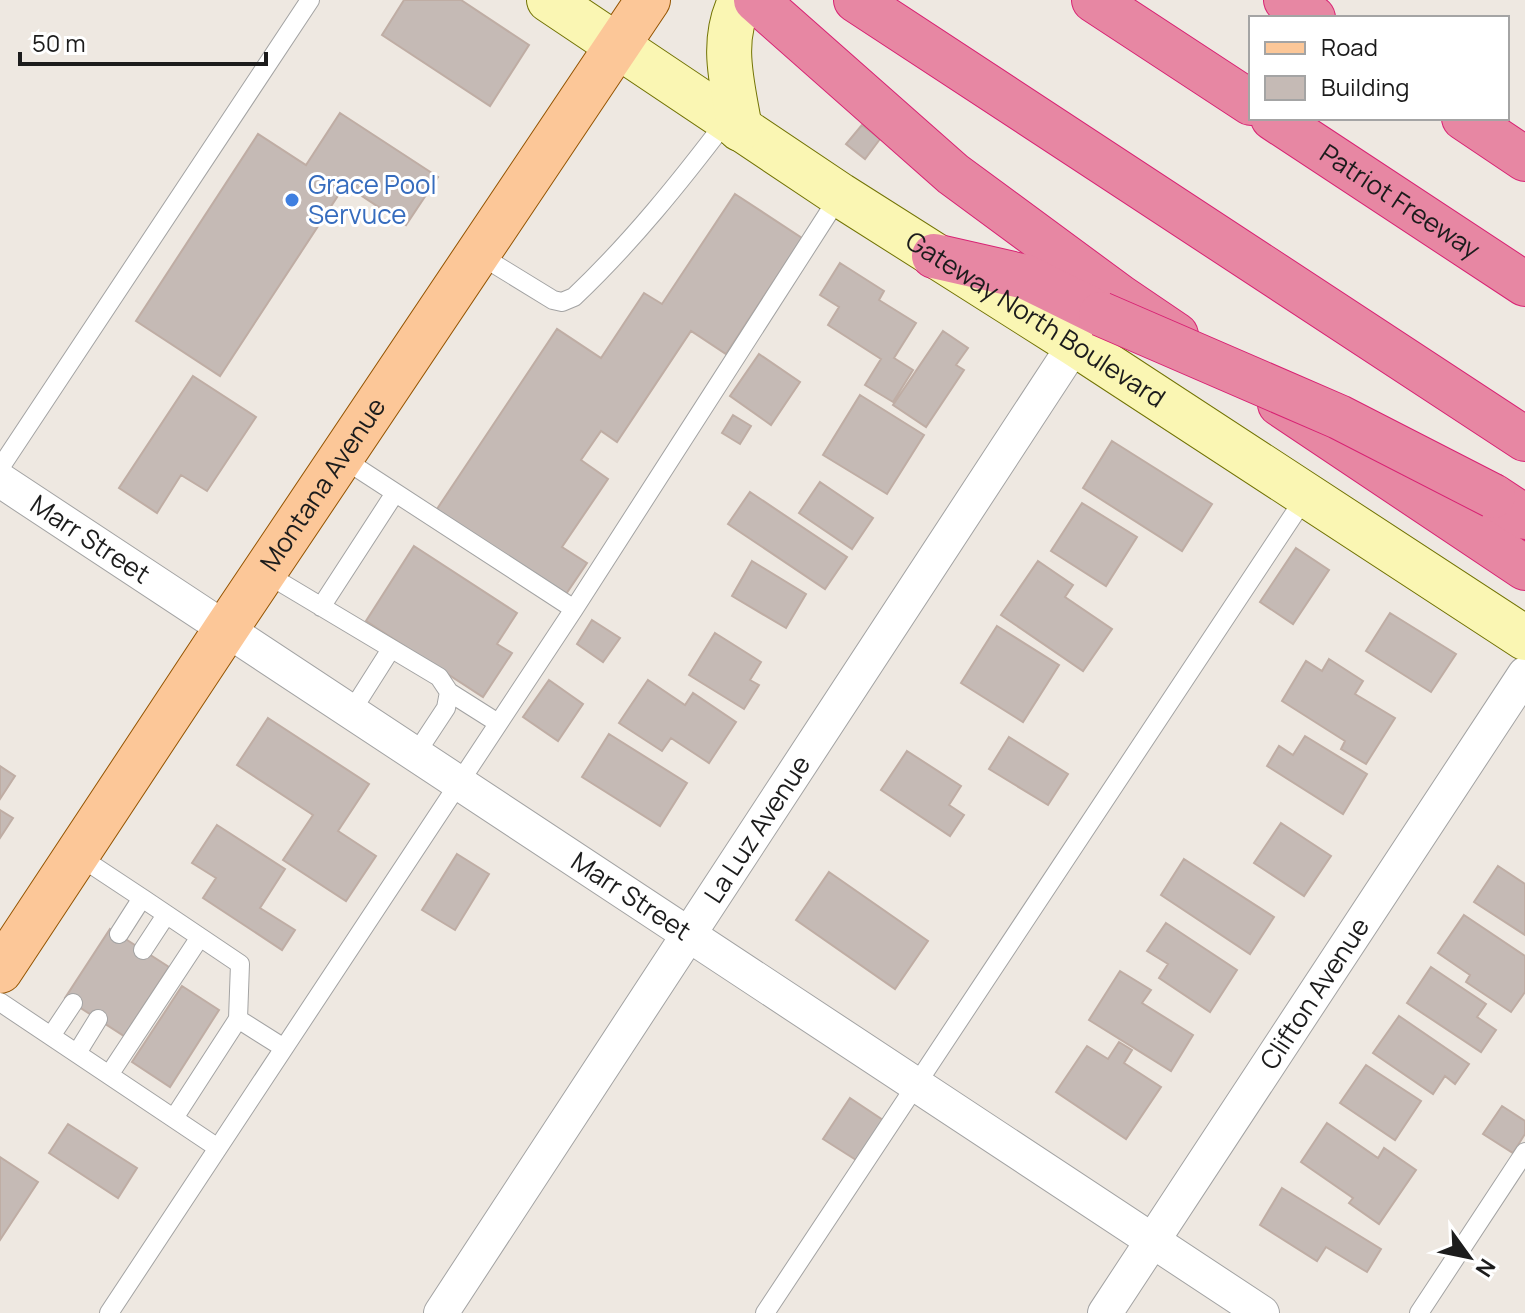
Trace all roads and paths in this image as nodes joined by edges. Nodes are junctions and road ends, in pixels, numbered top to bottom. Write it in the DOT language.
graph roads {
  1 [pos="310,0"];
  2 [pos="549,0"];
  3 [pos="648,0"];
  4 [pos="741,0"];
  5 [pos="756,0"];
  6 [pos="856,0"];
  7 [pos="1094,0"];
  8 [pos="1286,0"];
  9 [pos="1310,16"];
  10 [pos="618,45"];
  11 [pos="1249,102"];
  12 [pos="733,110"];
  13 [pos="1276,120"];
  14 [pos="1467,120"];
  15 [pos="1525,159"];
  16 [pos="840,195"];
  17 [pos="478,254"];
  18 [pos="934,256"];
  19 [pos="1525,284"];
  20 [pos="1088,329"];
  21 [pos="1525,439"];
  22 [pos="342,458"];
  23 [pos="0,468"];
  24 [pos="0,480"];
  25 [pos="395,493"];
  26 [pos="1306,496"];
  27 [pos="1509,506"];
  28 [pos="1525,568"];
  29 [pos="265,573"];
  30 [pos="321,607"];
  31 [pos="574,609"];
  32 [pos="226,629"];
  33 [pos="1525,638"];
  34 [pos="391,649"];
  35 [pos="1525,674"];
  36 [pos="449,692"];
  37 [pos="351,712"];
  38 [pos="498,723"];
  39 [pos="415,755"];
  40 [pos="459,784"];
  41 [pos="77,855"];
  42 [pos="142,898"];
  43 [pos="166,915"];
  44 [pos="119,934"];
  45 [pos="689,936"];
  46 [pos="200,937"];
  47 [pos="143,950"];
  48 [pos="0,971"];
  49 [pos="0,1002"];
  50 [pos="73,1003"];
  51 [pos="98,1019"];
  52 [pos="238,1019"];
  53 [pos="51,1036"];
  54 [pos="284,1048"];
  55 [pos="77,1053"];
  56 [pos="109,1075"];
  57 [pos="917,1085"];
  58 [pos="174,1118"];
  59 [pos="218,1148"];
  60 [pos="1525,1152"];
  61 [pos="1153,1240"];
  62 [pos="109,1313"];
  63 [pos="441,1313"];
  64 [pos="765,1313"];
  65 [pos="1105,1313"];
  66 [pos="1262,1313"];
  67 [pos="1419,1313"];
  1 -- 23 [label="lane"];
  2 -- 10 [label="main road, Gateway North Boulevard"];
  3 -- 10 [label="main road, Montana Avenue"];
  4 -- 12 [label="main road"];
  5 -- 28 [label="highway"];
  6 -- 21 [label="highway"];
  7 -- 11 [label="highway"];
  8 -- 9 [label="highway"];
  10 -- 12 [label="main road, Gateway North Boulevard"];
  10 -- 17 [label="main road, Montana Avenue"];
  12 -- 16 [label="main road, Gateway North Boulevard"];
  12 -- 17 [label="lane"];
  13 -- 19 [label="highway, Patriot Freeway"];
  14 -- 15 [label="highway"];
  16 -- 18 [label="main road, Gateway North Boulevard"];
  16 -- 31 [label="lane"];
  17 -- 22 [label="main road, Montana Avenue"];
  18 -- 20 [label="highway"];
  20 -- 26 [label="main road, Gateway North Boulevard"];
  20 -- 27 [label="highway, bridge"];
  20 -- 45 [label="street, La Luz Avenue"];
  22 -- 25 [label="lane"];
  22 -- 29 [label="main road, Montana Avenue"];
  24 -- 32 [label="street, Marr Street"];
  25 -- 30 [label="lane"];
  25 -- 31 [label="lane"];
  26 -- 33 [label="main road, Gateway North Boulevard"];
  26 -- 57 [label="lane"];
  29 -- 30 [label="lane"];
  29 -- 32 [label="main road, Montana Avenue"];
  30 -- 34 [label="lane"];
  31 -- 38 [label="lane"];
  32 -- 37 [label="street, Marr Street"];
  32 -- 41 [label="main road, Montana Avenue"];
  34 -- 36 [label="lane"];
  34 -- 37 [label="lane"];
  35 -- 61 [label="street, Clifton Avenue"];
  36 -- 38 [label="lane"];
  36 -- 39 [label="lane"];
  37 -- 39 [label="street, Marr Street"];
  38 -- 40 [label="lane"];
  39 -- 40 [label="street, Marr Street"];
  40 -- 45 [label="street, Marr Street"];
  40 -- 54 [label="lane"];
  41 -- 42 [label="lane"];
  41 -- 48 [label="main road, Montana Avenue"];
  42 -- 43 [label="lane"];
  42 -- 44 [label="lane"];
  43 -- 46 [label="lane"];
  43 -- 47 [label="lane"];
  45 -- 57 [label="street, Marr Street"];
  45 -- 63 [label="street, La Luz Avenue"];
  46 -- 52 [label="lane"];
  46 -- 56 [label="lane"];
  49 -- 53 [label="lane"];
  50 -- 53 [label="lane"];
  51 -- 55 [label="lane"];
  52 -- 54 [label="lane"];
  52 -- 58 [label="lane"];
  53 -- 55 [label="lane"];
  54 -- 59 [label="lane"];
  55 -- 56 [label="lane"];
  56 -- 58 [label="lane"];
  57 -- 61 [label="street, Marr Street"];
  57 -- 64 [label="lane"];
  58 -- 59 [label="lane"];
  59 -- 62 [label="lane"];
  60 -- 67 [label="lane"];
  61 -- 65 [label="street, Clifton Avenue"];
  61 -- 66 [label="street, Marr Street"];
}
